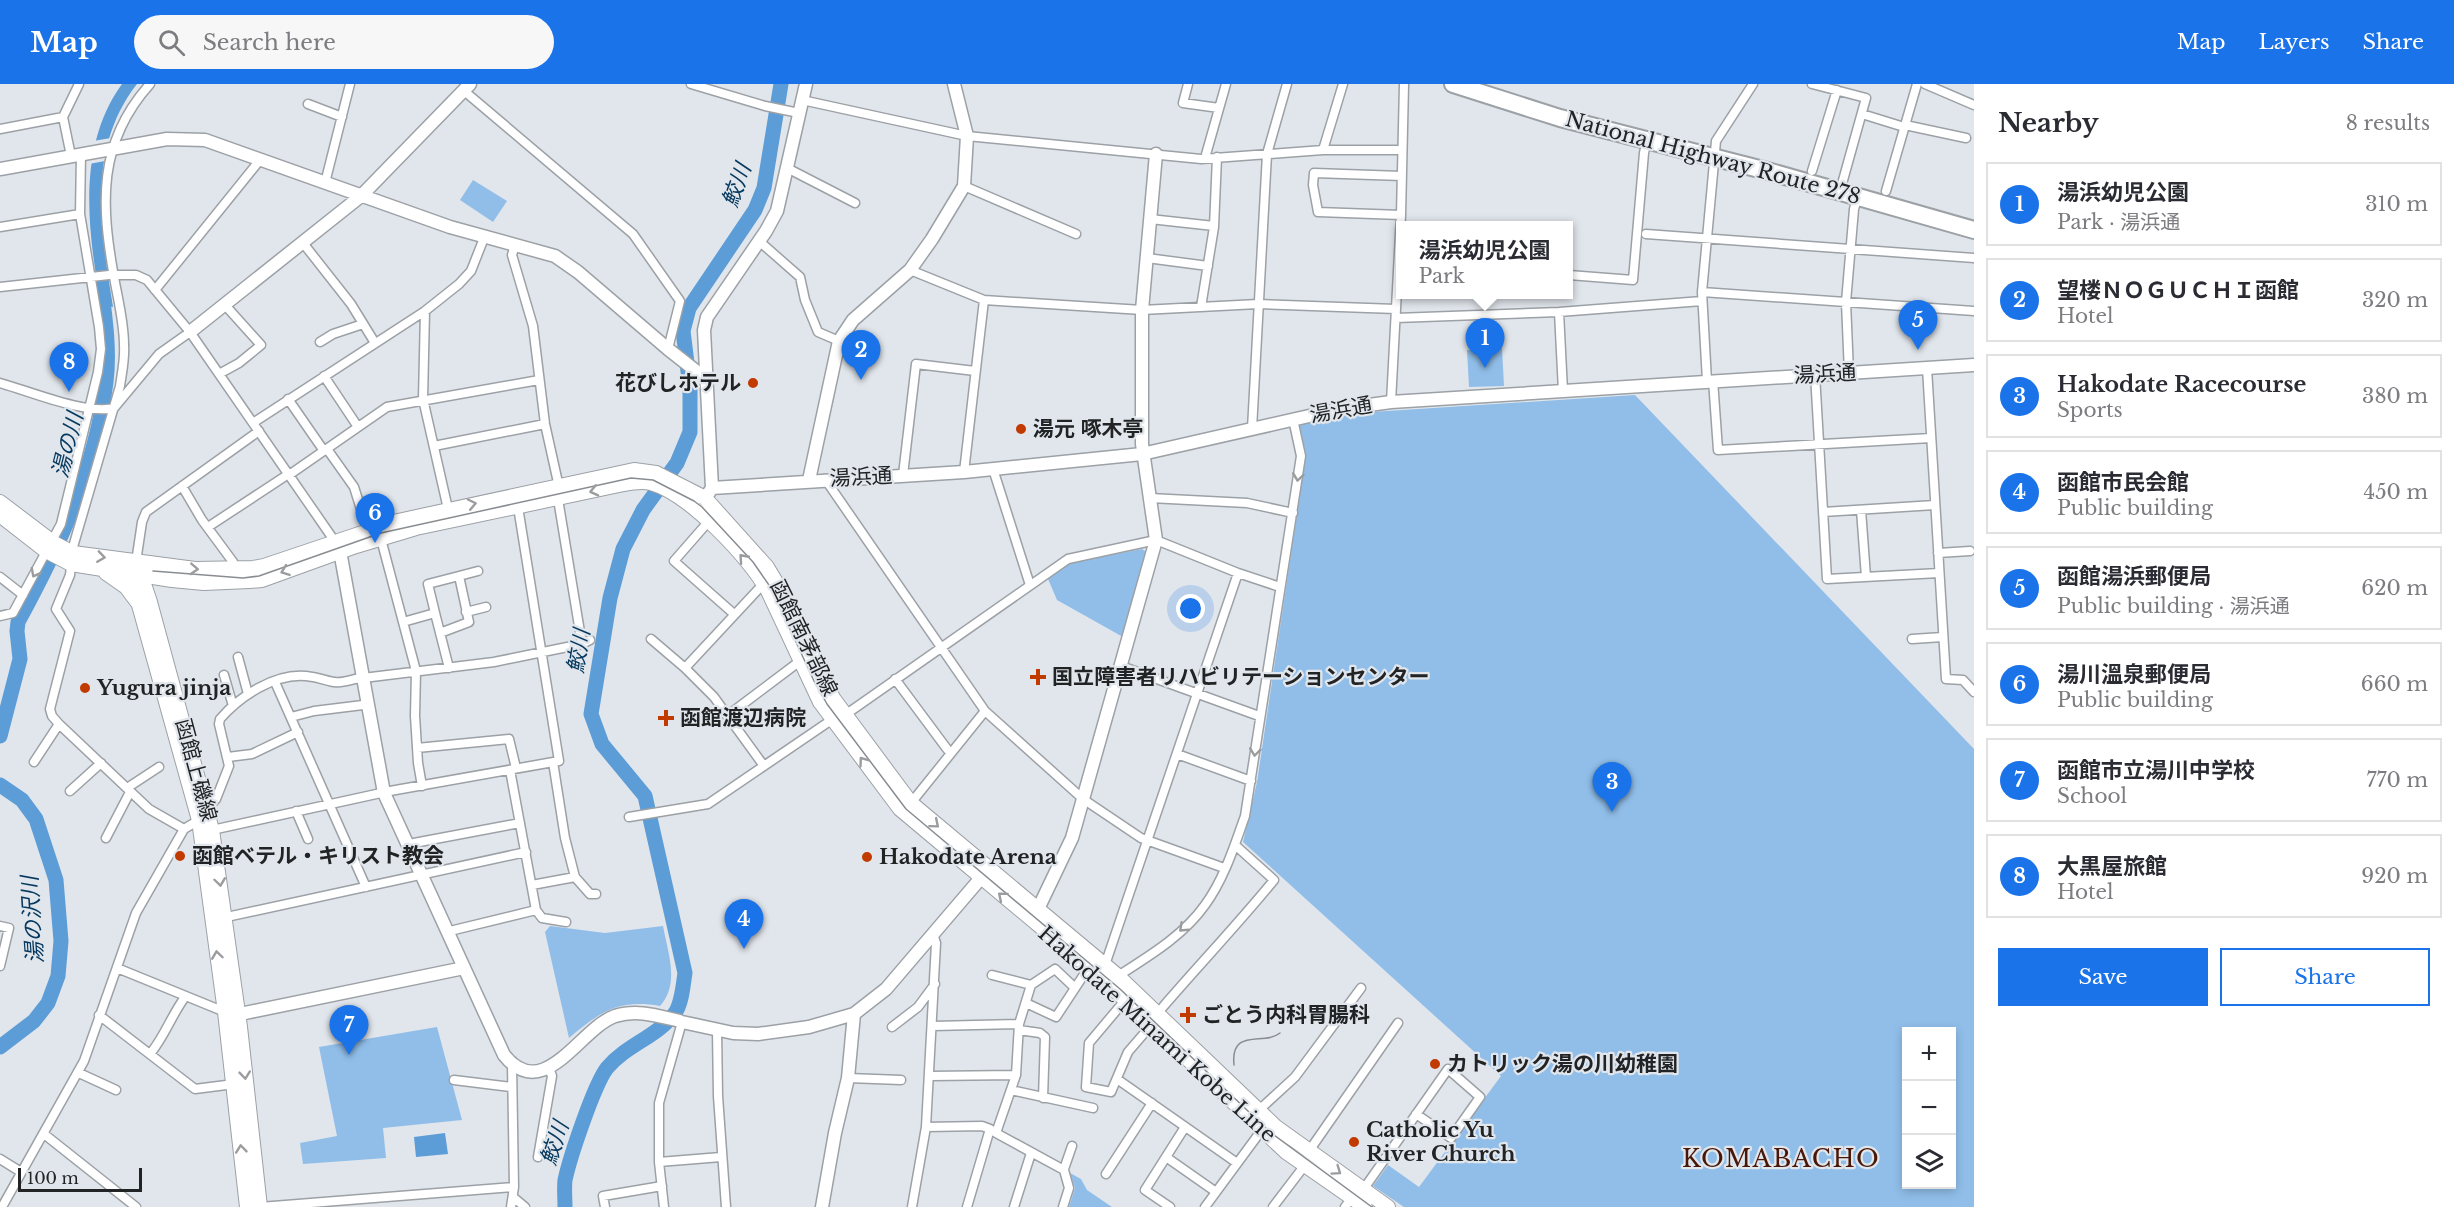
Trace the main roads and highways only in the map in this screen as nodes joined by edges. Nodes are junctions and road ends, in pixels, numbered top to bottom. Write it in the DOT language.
graph roads {
  1 [pos="1453,84"];
  2 [pos="1974,230"];
  3 [pos="558,493"];
  4 [pos="705,498"];
  5 [pos="0,502"];
  6 [pos="0,515"];
  7 [pos="337,546"];
  8 [pos="50,547"];
  9 [pos="68,557"];
  10 [pos="100,570"];
  11 [pos="137,571"];
  12 [pos="768,578"];
  13 [pos="165,579"];
  14 [pos="145,603"];
  15 [pos="839,717"];
  16 [pos="203,814"];
  17 [pos="985,873"];
  18 [pos="217,918"];
  19 [pos="1096,970"];
  20 [pos="231,1012"];
  21 [pos="1307,1158"];
  22 [pos="1355,1196"];
  23 [pos="247,1207"];
  24 [pos="260,1207"];
  25 [pos="1365,1207"];
  26 [pos="1388,1207"];
  1 -- 2 [label="highway, National Highway Route 278"];
  3 -- 4 [label="main road, Hakodate Minami Kobe Line"];
  3 -- 7 [label="main road"];
  7 -- 3 [label="main road, one-way"];
  4 -- 12 [label="main road, 函館南茅部線"];
  12 -- 4 [label="main road, Hakodate Minami Kobe Line, one-way"];
  5 -- 8 [label="main road"];
  6 -- 8 [label="main road"];
  11 -- 7 [label="main road, one-way"];
  7 -- 13 [label="main road, one-way"];
  8 -- 9 [label="main road"];
  9 -- 10 [label="main road"];
  9 -- 11 [label="main road, one-way"];
  10 -- 11 [label="main road"];
  10 -- 14 [label="main road"];
  11 -- 13 [label="main road"];
  11 -- 14 [label="main road, 函館上磯線"];
  12 -- 15 [label="main road, 函館南茅部線"];
  12 -- 15 [label="main road, Hakodate Minami Kobe Line"];
  13 -- 14 [label="main road"];
  14 -- 16 [label="main road, 函館上磯線"];
  15 -- 17 [label="main road, 函館南茅部線, one-way"];
  17 -- 15 [label="main road, Hakodate Minami Kobe Line, one-way"];
  16 -- 18 [label="main road, 函館上磯線"];
  16 -- 18 [label="main road, 函館上磯線, one-way"];
  17 -- 19 [label="main road, Hakodate Minami Kobe Line"];
  18 -- 20 [label="main road, 函館上磯線"];
  19 -- 21 [label="main road, Hakodate Minami Kobe Line"];
  19 -- 21 [label="main road, Hakodate Minami Kobe Line"];
  23 -- 20 [label="main road, 函館上磯線, one-way"];
  20 -- 24 [label="main road, 函館上磯線, one-way"];
  21 -- 22 [label="main road, Hakodate Minami Kobe Line"];
  22 -- 25 [label="main road, Hakodate Minami Kobe Line"];
  22 -- 26 [label="main road, Hakodate Minami Kobe Line"];
}
